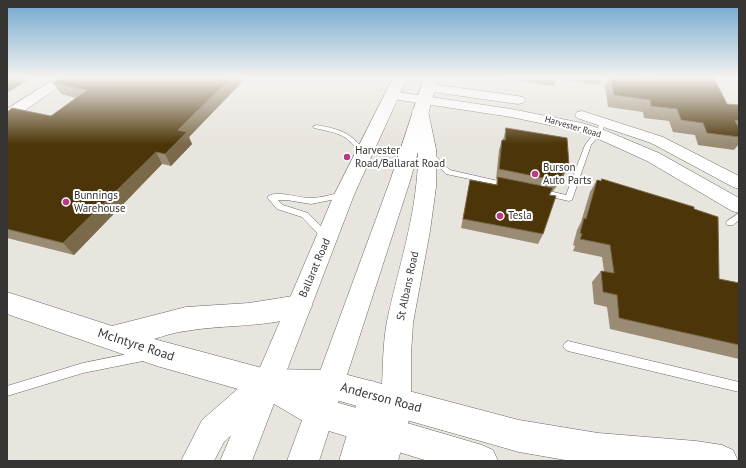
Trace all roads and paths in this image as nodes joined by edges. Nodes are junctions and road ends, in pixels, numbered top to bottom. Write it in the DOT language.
graph roads {
  1 [pos="32,100"];
  2 [pos="389,100"];
  3 [pos="424,100"];
  4 [pos="426,100"];
  5 [pos="454,100"];
  6 [pos="515,100"];
  7 [pos="529,102"];
  8 [pos="555,108"];
  9 [pos="7,116"];
  10 [pos="316,127"];
  11 [pos="601,127"];
  12 [pos="427,149"];
  13 [pos="364,154"];
  14 [pos="739,183"];
  15 [pos="515,186"];
  16 [pos="531,190"];
  17 [pos="344,195"];
  18 [pos="739,206"];
  19 [pos="739,216"];
  20 [pos="730,223"];
  21 [pos="327,238"];
  22 [pos="7,303"];
  23 [pos="299,306"];
  24 [pos="114,338"];
  25 [pos="568,346"];
  26 [pos="157,353"];
  27 [pos="266,383"];
  28 [pos="329,384"];
  29 [pos="739,387"];
  30 [pos="7,391"];
  31 [pos="384,399"];
  32 [pos="319,413"];
  33 [pos="379,440"];
  34 [pos="198,461"];
  35 [pos="236,461"];
  36 [pos="303,461"];
  37 [pos="355,461"];
  38 [pos="482,461"];
  39 [pos="722,461"];
  1 -- 9 [label="street"];
  2 -- 13 [label="main road, Ballarat Road"];
  3 -- 28 [label="main road"];
  4 -- 12 [label="main road, St Albans Road"];
  5 -- 11 [label="street, Harvester Road"];
  6 -- 7 [label="street, Harvester Road"];
  8 -- 11 [label="street, Harvester Road"];
  10 -- 13 [label="lane"];
  11 -- 14 [label="street, Harvester Road"];
  11 -- 16 [label="lane"];
  11 -- 18 [label="street, Harvester Road"];
  12 -- 15 [label="lane"];
  12 -- 31 [label="main road, St Albans Road"];
  13 -- 17 [label="main road, Ballarat Road"];
  17 -- 21 [label="main road, Ballarat Road"];
  17 -- 21 [label="lane"];
  19 -- 20 [label="lane"];
  21 -- 23 [label="main road, Ballarat Road"];
  22 -- 24 [label="main road, McIntyre Road"];
  23 -- 24 [label="main road"];
  23 -- 27 [label="main road, Ballarat Road"];
  24 -- 26 [label="main road, McIntyre Road"];
  25 -- 29 [label="lane"];
  26 -- 27 [label="main road, McIntyre Road"];
  26 -- 30 [label="lane"];
  27 -- 28 [label="main road, Anderson Road"];
  27 -- 32 [label="main road"];
  27 -- 34 [label="main road"];
  27 -- 35 [label="main road, Ballarat Road"];
  28 -- 31 [label="main road, Anderson Road"];
  28 -- 32 [label="main road"];
  31 -- 33 [label="main road, St Albans Road"];
  31 -- 39 [label="main road, Anderson Road"];
  32 -- 33 [label="main road"];
  32 -- 36 [label="main road"];
  33 -- 37 [label="main road, St Albans Road"];
  33 -- 38 [label="main road"];
}
